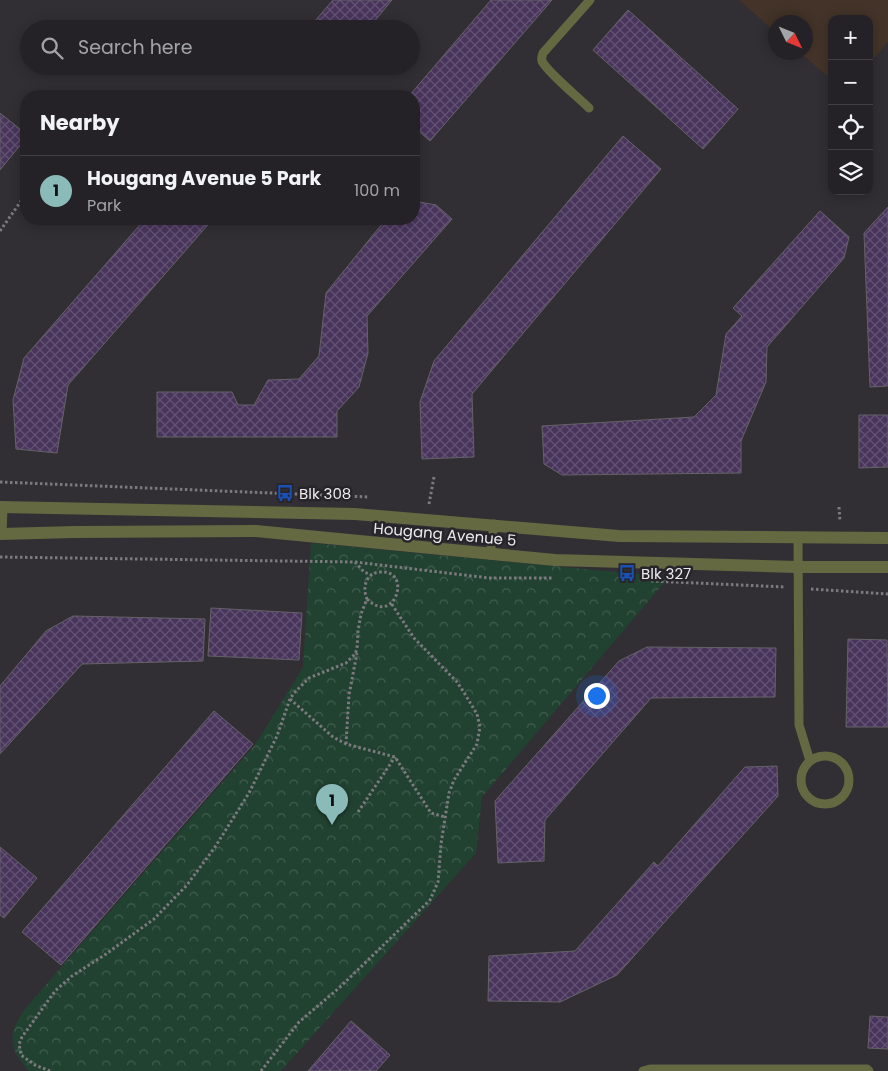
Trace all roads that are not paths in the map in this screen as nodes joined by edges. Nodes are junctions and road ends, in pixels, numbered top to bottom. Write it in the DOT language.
graph roads {
  1 [pos="590,0"];
  2 [pos="589,108"];
  3 [pos="1,507"];
  4 [pos="494,524"];
  5 [pos="1,534"];
  6 [pos="798,538"];
  7 [pos="888,538"];
  8 [pos="490,555"];
  9 [pos="797,566"];
  10 [pos="888,567"];
  11 [pos="810,761"];
  12 [pos="750,1070"];
  13 [pos="801,1070"];
  14 [pos="643,1071"];
  15 [pos="869,1071"];
  1 -- 2 [label="lane"];
  3 -- 4 [label="street, Hougang Avenue 5"];
  3 -- 5 [label="lane"];
  4 -- 6 [label="street, Hougang Avenue 5"];
  4 -- 8 [label="lane"];
  5 -- 8 [label="street, Hougang Avenue 5"];
  6 -- 7 [label="street, Hougang Avenue 5"];
  6 -- 9 [label="lane"];
  8 -- 9 [label="street, Hougang Avenue 5"];
  9 -- 10 [label="street, Hougang Avenue 5"];
  9 -- 11 [label="lane"];
  11 -- 11 [label="lane"];
  12 -- 13 [label="lane"];
  12 -- 14 [label="lane"];
  13 -- 15 [label="lane"];
}
